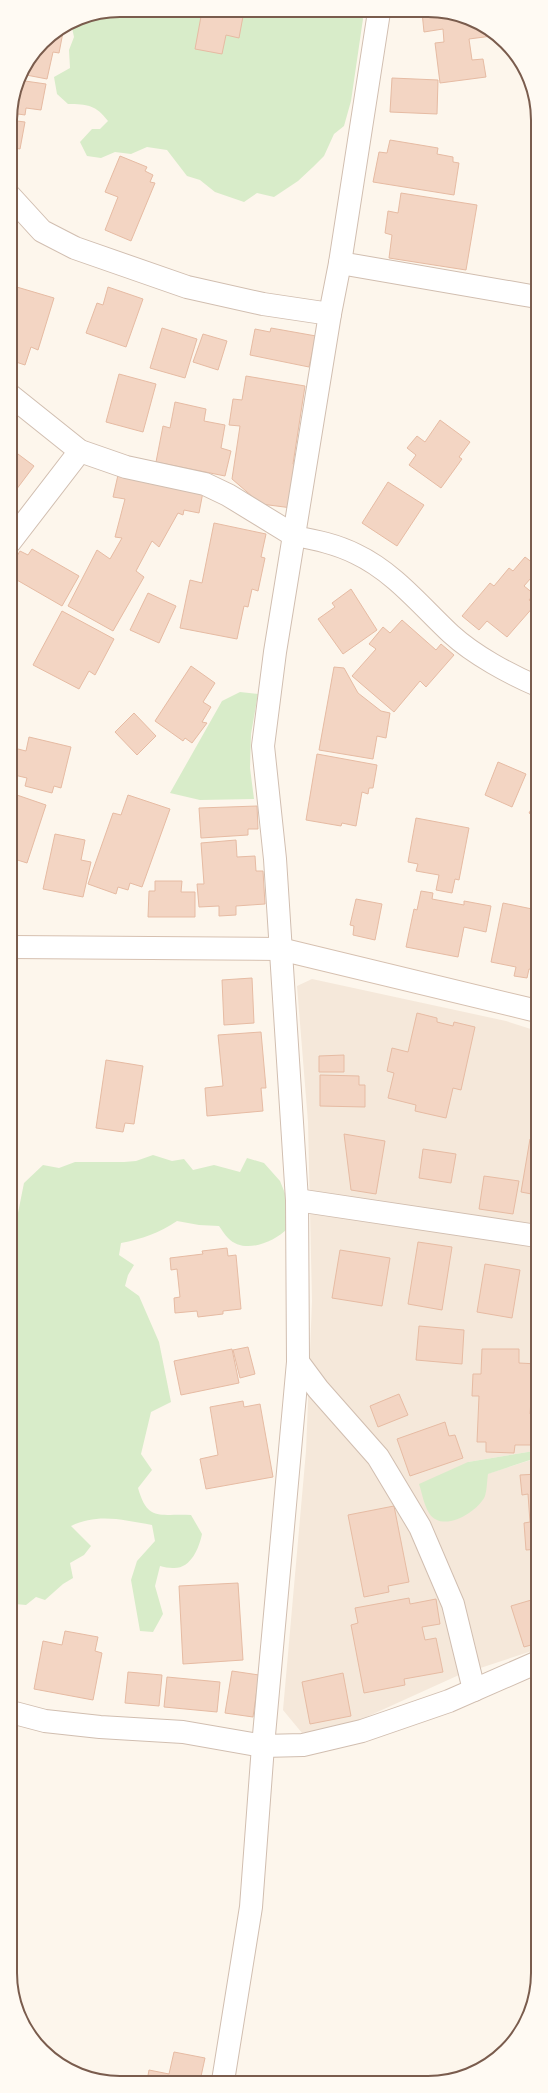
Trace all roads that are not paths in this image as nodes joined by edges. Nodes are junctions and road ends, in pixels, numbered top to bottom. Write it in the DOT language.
graph roads {
  1 [pos="378,17"];
  2 [pos="17,204"];
  3 [pos="340,263"];
  4 [pos="531,295"];
  5 [pos="330,314"];
  6 [pos="17,401"];
  7 [pos="80,451"];
  8 [pos="17,533"];
  9 [pos="294,536"];
  10 [pos="531,684"];
  11 [pos="17,947"];
  12 [pos="280,949"];
  13 [pos="531,1010"];
  14 [pos="297,1200"];
  15 [pos="531,1235"];
  16 [pos="298,1362"];
  17 [pos="531,1665"];
  18 [pos="474,1690"];
  19 [pos="17,1714"];
  20 [pos="263,1746"];
  21 [pos="224,2076"];
  1 -- 3 [label="street"];
  2 -- 5 [label="street"];
  3 -- 4 [label="street"];
  3 -- 5 [label="street"];
  5 -- 9 [label="street"];
  6 -- 7 [label="street"];
  7 -- 8 [label="street"];
  7 -- 9 [label="street"];
  9 -- 10 [label="lane"];
  9 -- 12 [label="street"];
  11 -- 12 [label="street"];
  12 -- 13 [label="street"];
  12 -- 14 [label="street"];
  14 -- 15 [label="street"];
  14 -- 16 [label="street"];
  16 -- 18 [label="street"];
  16 -- 20 [label="street"];
  17 -- 18 [label="street"];
  18 -- 20 [label="street"];
  19 -- 20 [label="street"];
  20 -- 21 [label="street"];
}
